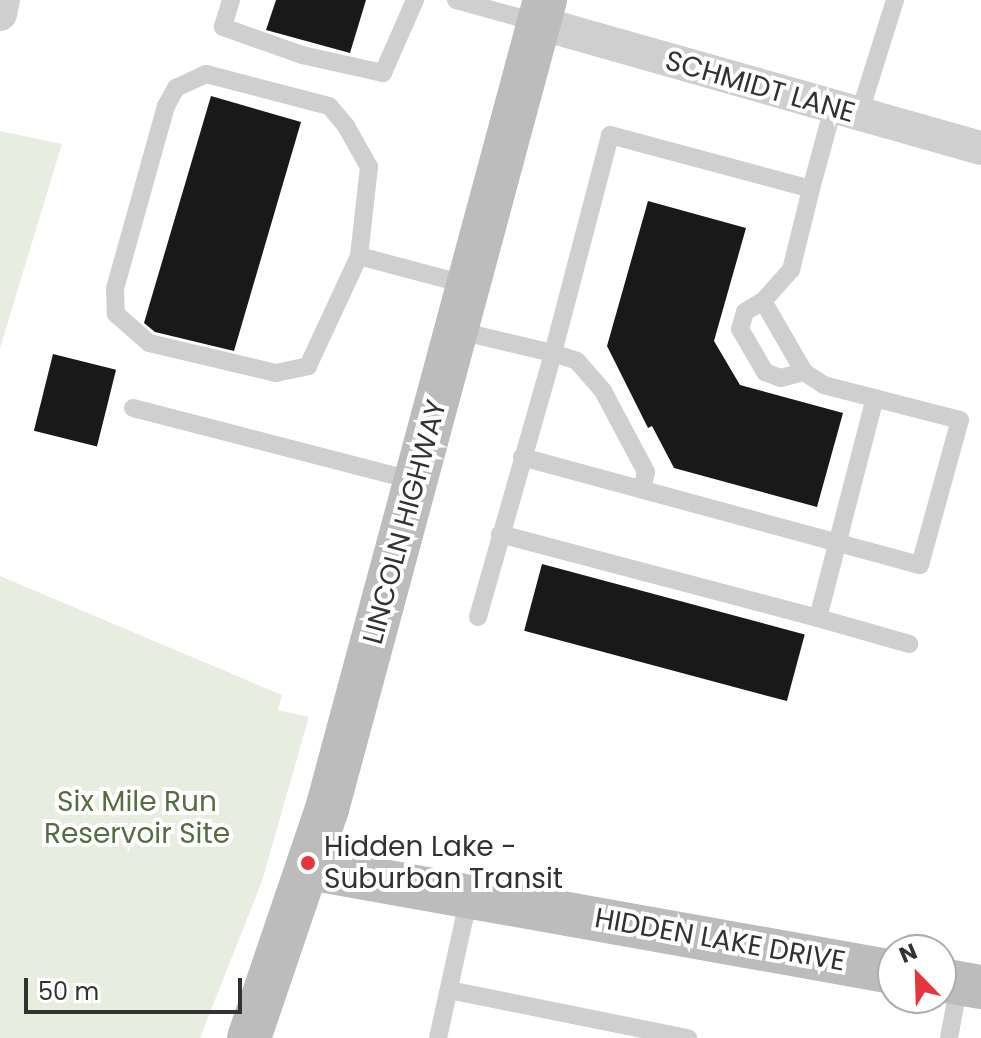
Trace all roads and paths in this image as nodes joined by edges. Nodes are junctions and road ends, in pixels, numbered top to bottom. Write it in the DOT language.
graph roads {
  1 [pos="3,0"];
  2 [pos="231,0"];
  3 [pos="415,0"];
  4 [pos="456,0"];
  5 [pos="895,0"];
  6 [pos="542,12"];
  7 [pos="0,14"];
  8 [pos="846,112"];
  9 [pos="981,148"];
  10 [pos="811,189"];
  11 [pos="359,256"];
  12 [pos="471,285"];
  13 [pos="763,301"];
  14 [pos="459,331"];
  15 [pos="553,353"];
  16 [pos="804,372"];
  17 [pos="875,398"];
  18 [pos="133,408"];
  19 [pos="522,457"];
  20 [pos="416,481"];
  21 [pos="642,490"];
  22 [pos="500,534"];
  23 [pos="839,543"];
  24 [pos="478,617"];
  25 [pos="818,618"];
  26 [pos="909,644"];
  27 [pos="309,868"];
  28 [pos="469,894"];
  29 [pos="877,969"];
  30 [pos="960,984"];
  31 [pos="449,990"];
  32 [pos="249,1038"];
  33 [pos="438,1038"];
  34 [pos="688,1038"];
  35 [pos="949,1038"];
  1 -- 7 [label="street"];
  2 -- 3 [label="lane"];
  4 -- 6 [label="lane"];
  5 -- 8 [label="lane"];
  6 -- 8 [label="street, SCHMIDT LANE"];
  6 -- 12 [label="main road, LINCOLN HIGHWAY"];
  8 -- 9 [label="street, SCHMIDT LANE"];
  8 -- 10 [label="lane"];
  10 -- 13 [label="lane"];
  10 -- 15 [label="lane"];
  11 -- 11 [label="lane"];
  11 -- 12 [label="lane"];
  12 -- 14 [label="main road, LINCOLN HIGHWAY"];
  13 -- 16 [label="lane"];
  13 -- 16 [label="lane"];
  14 -- 15 [label="lane"];
  14 -- 20 [label="main road, LINCOLN HIGHWAY"];
  15 -- 19 [label="lane"];
  15 -- 21 [label="lane"];
  16 -- 17 [label="lane"];
  17 -- 23 [label="lane"];
  17 -- 23 [label="lane"];
  18 -- 20 [label="lane"];
  19 -- 21 [label="lane"];
  19 -- 22 [label="lane"];
  20 -- 27 [label="main road, LINCOLN HIGHWAY"];
  21 -- 23 [label="lane"];
  22 -- 24 [label="lane"];
  22 -- 25 [label="lane"];
  23 -- 25 [label="lane"];
  25 -- 26 [label="lane"];
  27 -- 28 [label="main road, HIDDEN LAKE DRIVE"];
  27 -- 32 [label="main road, LINCOLN HIGHWAY"];
  28 -- 29 [label="main road, HIDDEN LAKE DRIVE"];
  28 -- 31 [label="lane"];
  30 -- 35 [label="lane"];
  31 -- 33 [label="lane"];
  31 -- 34 [label="lane"];
}
